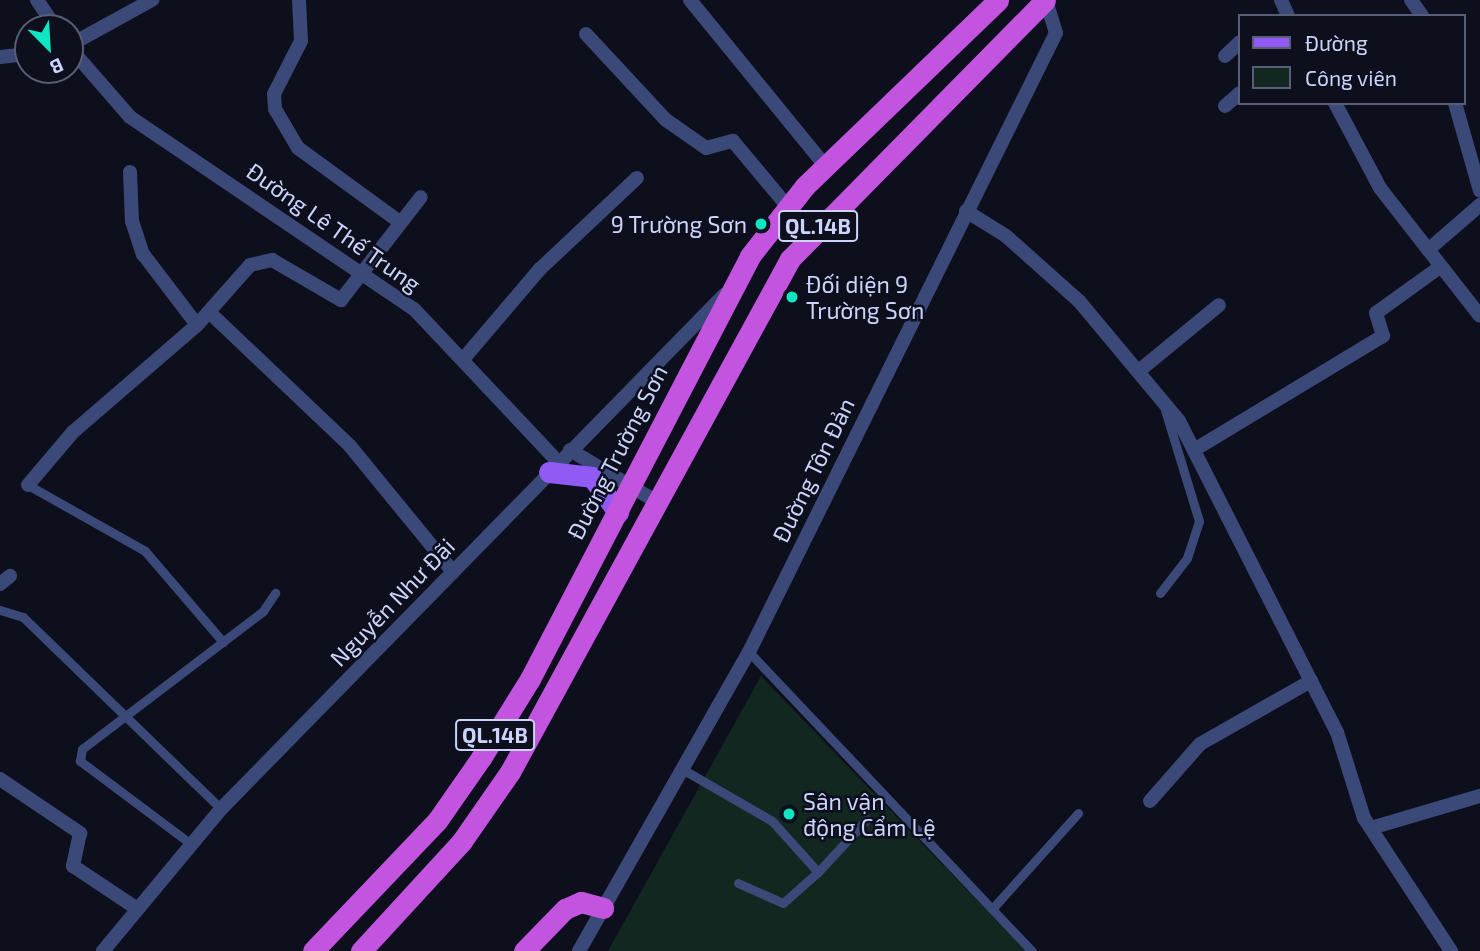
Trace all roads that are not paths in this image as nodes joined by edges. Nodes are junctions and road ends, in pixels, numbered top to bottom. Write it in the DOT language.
graph roads {
  1 [pos="152,0"];
  2 [pos="299,0"];
  3 [pos="690,0"];
  4 [pos="998,0"];
  5 [pos="1046,0"];
  6 [pos="586,34"];
  7 [pos="84,39"];
  8 [pos="1238,44"];
  9 [pos="1225,56"];
  10 [pos="84,63"];
  11 [pos="1238,95"];
  12 [pos="1336,105"];
  13 [pos="1456,105"];
  14 [pos="1225,106"];
  15 [pos="825,167"];
  16 [pos="130,172"];
  17 [pos="636,178"];
  18 [pos="1480,191"];
  19 [pos="421,197"];
  20 [pos="1480,205"];
  21 [pos="788,207"];
  22 [pos="966,211"];
  23 [pos="400,222"];
  24 [pos="1428,250"];
  25 [pos="1440,267"];
  26 [pos="360,271"];
  27 [pos="724,295"];
  28 [pos="1219,305"];
  29 [pos="209,312"];
  30 [pos="1480,316"];
  31 [pos="197,325"];
  32 [pos="465,357"];
  33 [pos="1140,370"];
  34 [pos="1160,395"];
  35 [pos="570,450"];
  36 [pos="1194,450"];
  37 [pos="553,467"];
  38 [pos="28,485"];
  39 [pos="632,486"];
  40 [pos="659,503"];
  41 [pos="618,512"];
  42 [pos="453,572"];
  43 [pos="275,593"];
  44 [pos="1160,593"];
  45 [pos="0,610"];
  46 [pos="223,642"];
  47 [pos="749,652"];
  48 [pos="1311,681"];
  49 [pos="120,715"];
  50 [pos="682,769"];
  51 [pos="0,779"];
  52 [pos="1480,796"];
  53 [pos="1150,801"];
  54 [pos="221,809"];
  55 [pos="1078,813"];
  56 [pos="867,819"];
  57 [pos="1371,828"];
  58 [pos="191,844"];
  59 [pos="818,872"];
  60 [pos="738,883"];
  61 [pos="136,908"];
  62 [pos="603,908"];
  63 [pos="992,909"];
  64 [pos="103,951"];
  65 [pos="313,951"];
  66 [pos="361,951"];
  67 [pos="524,951"];
  68 [pos="579,951"];
  69 [pos="1032,951"];
  70 [pos="1451,951"];
  1 -- 7 [label="street"];
  2 -- 23 [label="street"];
  3 -- 15 [label="street"];
  4 -- 15 [label="highway, Đường Trường Sơn / QL.14B"];
  5 -- 22 [label="street, Đường Tôn Đản"];
  5 -- 40 [label="highway, QL.14B"];
  6 -- 21 [label="street"];
  8 -- 9 [label="street"];
  10 -- 26 [label="street, Đường Lê Thế Trung"];
  11 -- 14 [label="street"];
  12 -- 24 [label="street"];
  13 -- 18 [label="street"];
  15 -- 21 [label="highway, Đường Trường Sơn / QL.14B"];
  16 -- 31 [label="street"];
  17 -- 32 [label="street"];
  19 -- 23 [label="street"];
  20 -- 24 [label="street"];
  21 -- 27 [label="highway, Đường Trường Sơn / QL.14B"];
  22 -- 33 [label="street"];
  22 -- 47 [label="street, Đường Tôn Đản"];
  23 -- 26 [label="street"];
  24 -- 25 [label="street"];
  25 -- 30 [label="street"];
  25 -- 36 [label="street"];
  26 -- 29 [label="street"];
  26 -- 32 [label="street, Đường Lê Thế Trung"];
  27 -- 35 [label="street, Nguyễn Như Đãi"];
  27 -- 39 [label="highway, Đường Trường Sơn / QL.14B"];
  28 -- 33 [label="street"];
  29 -- 31 [label="street"];
  29 -- 42 [label="street"];
  31 -- 38 [label="street"];
  32 -- 37 [label="street, Đường Lê Thế Trung"];
  33 -- 34 [label="street"];
  34 -- 36 [label="street"];
  34 -- 44 [label="lane"];
  35 -- 37 [label="street, Nguyễn Như Đãi"];
  35 -- 39 [label="street"];
  36 -- 48 [label="street"];
  37 -- 41 [label="main road"];
  37 -- 42 [label="street, Nguyễn Như Đãi"];
  38 -- 46 [label="lane"];
  39 -- 40 [label="street"];
  39 -- 41 [label="highway, Đường Trường Sơn / QL.14B"];
  40 -- 66 [label="highway, QL.14B"];
  41 -- 65 [label="highway, Đường Trường Sơn / QL.14B"];
  42 -- 54 [label="street, Nguyễn Như Đãi"];
  43 -- 46 [label="lane"];
  45 -- 49 [label="lane"];
  46 -- 49 [label="lane"];
  47 -- 50 [label="street, Đường Tôn Đản"];
  47 -- 63 [label="lane"];
  48 -- 53 [label="street"];
  48 -- 57 [label="street"];
  49 -- 54 [label="lane"];
  49 -- 58 [label="lane"];
  50 -- 59 [label="lane"];
  50 -- 62 [label="street, Đường Tôn Đản"];
  51 -- 61 [label="street"];
  52 -- 57 [label="street"];
  54 -- 58 [label="street, Nguyễn Như Đãi"];
  55 -- 63 [label="lane"];
  56 -- 59 [label="lane"];
  57 -- 70 [label="street"];
  58 -- 61 [label="street, Nguyễn Như Đãi"];
  59 -- 60 [label="lane"];
  61 -- 64 [label="street, Nguyễn Như Đãi"];
  62 -- 67 [label="highway"];
  62 -- 68 [label="street, Đường Tôn Đản"];
  63 -- 69 [label="lane"];
}
